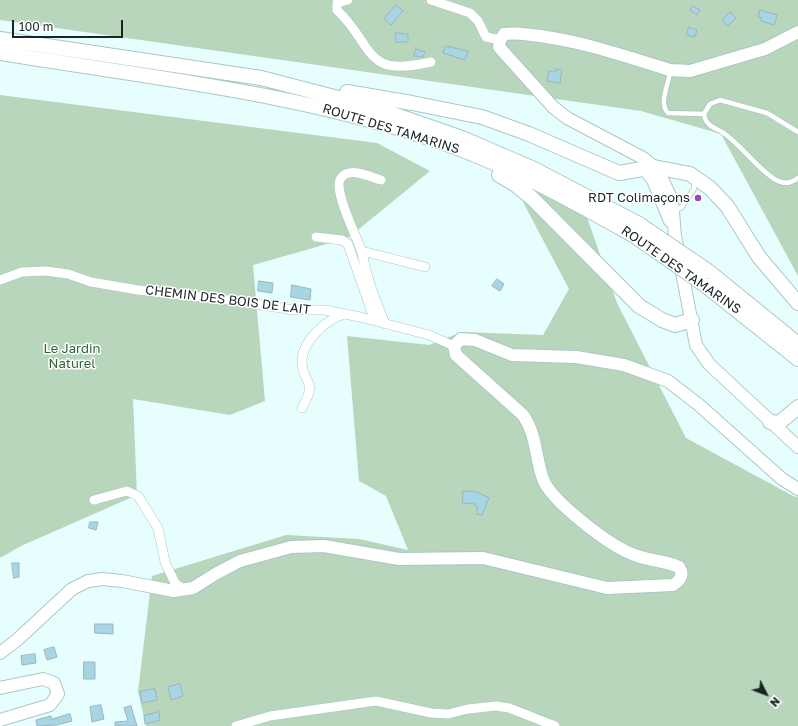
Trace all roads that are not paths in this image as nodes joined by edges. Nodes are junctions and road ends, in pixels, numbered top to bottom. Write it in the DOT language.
graph roads {
  1 [pos="348,0"];
  2 [pos="431,0"];
  3 [pos="798,32"];
  4 [pos="0,39"];
  5 [pos="500,40"];
  6 [pos="0,53"];
  7 [pos="431,62"];
  8 [pos="670,70"];
  9 [pos="261,78"];
  10 [pos="704,114"];
  11 [pos="390,126"];
  12 [pos="798,132"];
  13 [pos="649,168"];
  14 [pos="672,170"];
  15 [pos="798,178"];
  16 [pos="381,180"];
  17 [pos="663,203"];
  18 [pos="674,210"];
  19 [pos="636,230"];
  20 [pos="675,236"];
  21 [pos="316,237"];
  22 [pos="362,251"];
  23 [pos="425,267"];
  24 [pos="706,278"];
  25 [pos="0,280"];
  26 [pos="798,303"];
  27 [pos="345,314"];
  28 [pos="692,320"];
  29 [pos="375,321"];
  30 [pos="385,324"];
  31 [pos="798,344"];
  32 [pos="454,346"];
  33 [pos="798,359"];
  34 [pos="798,407"];
  35 [pos="302,408"];
  36 [pos="775,422"];
  37 [pos="798,444"];
  38 [pos="798,447"];
  39 [pos="798,489"];
  40 [pos="94,500"];
  41 [pos="184,590"];
  42 [pos="0,653"];
  43 [pos="0,688"];
  44 [pos="0,720"];
  45 [pos="236,726"];
  46 [pos="555,726"];
  1 -- 7 [label="street"];
  2 -- 5 [label="street"];
  3 -- 8 [label="main road"];
  4 -- 9 [label="highway, ROUTE DES TAMARINS"];
  5 -- 8 [label="main road"];
  5 -- 13 [label="main road"];
  6 -- 11 [label="highway, ROUTE DES TAMARINS"];
  8 -- 10 [label="lane"];
  9 -- 13 [label="highway"];
  9 -- 19 [label="highway, ROUTE DES TAMARINS"];
  10 -- 12 [label="lane"];
  10 -- 15 [label="lane"];
  11 -- 19 [label="highway, ROUTE DES TAMARINS"];
  11 -- 28 [label="highway"];
  13 -- 14 [label="highway"];
  13 -- 17 [label="main road"];
  13 -- 18 [label="main road"];
  14 -- 18 [label="lane"];
  14 -- 26 [label="highway"];
  16 -- 22 [label="street"];
  17 -- 18 [label="lane"];
  17 -- 20 [label="main road"];
  18 -- 20 [label="main road"];
  19 -- 24 [label="highway, ROUTE DES TAMARINS, bridge"];
  20 -- 28 [label="main road"];
  21 -- 29 [label="street"];
  22 -- 23 [label="street"];
  22 -- 30 [label="street"];
  24 -- 31 [label="highway, ROUTE DES TAMARINS"];
  24 -- 33 [label="highway, ROUTE DES TAMARINS"];
  25 -- 27 [label="street, CHEMIN DES BOIS DE LAIT"];
  27 -- 29 [label="street, CHEMIN DES BOIS DE LAIT"];
  27 -- 35 [label="street"];
  28 -- 36 [label="main road"];
  29 -- 30 [label="street, CHEMIN DES BOIS DE LAIT"];
  30 -- 32 [label="street, CHEMIN DES BOIS DE LAIT"];
  32 -- 39 [label="main road"];
  32 -- 41 [label="main road"];
  34 -- 36 [label="highway"];
  36 -- 37 [label="main road"];
  36 -- 38 [label="main road"];
  40 -- 41 [label="street"];
  41 -- 42 [label="main road"];
  43 -- 44 [label="main road"];
  45 -- 46 [label="street"];
}
